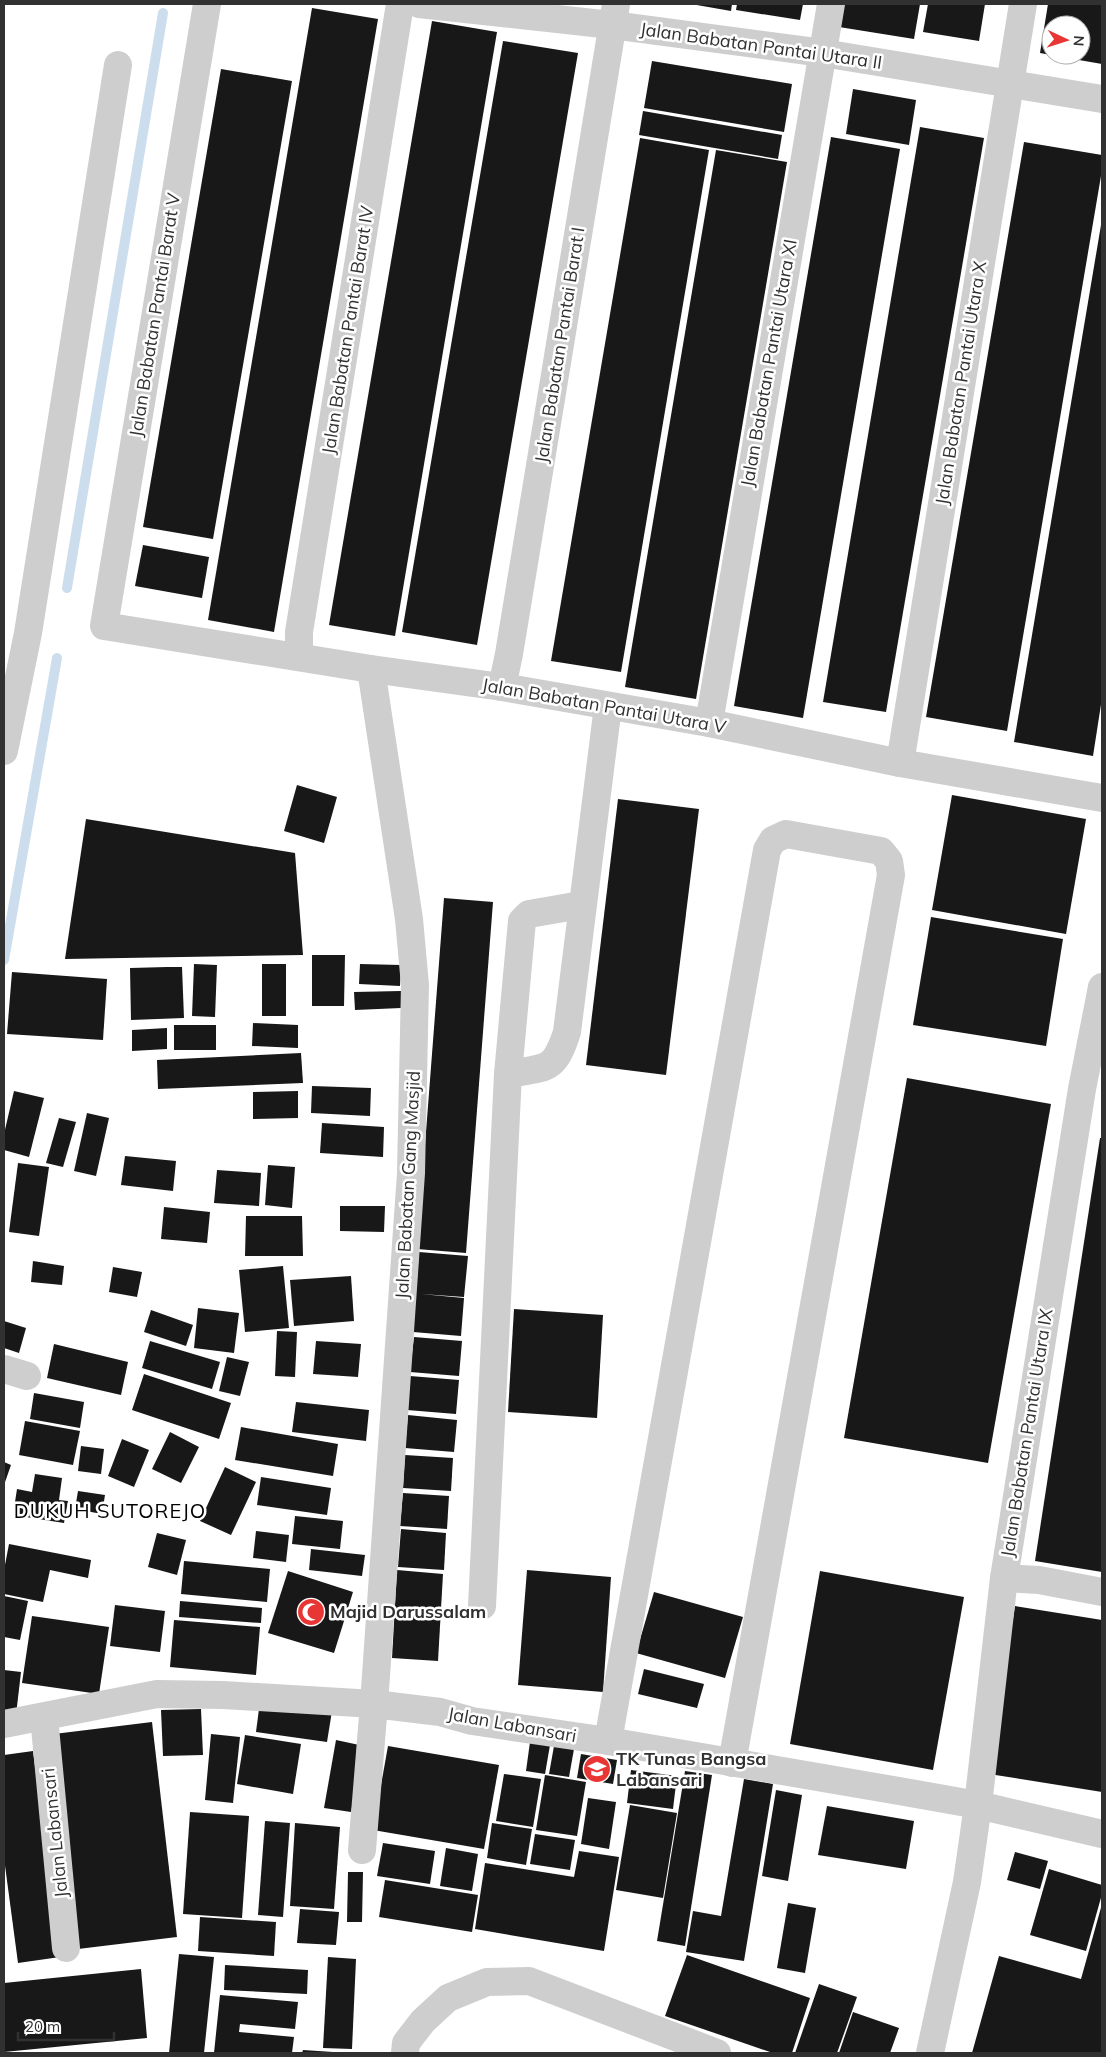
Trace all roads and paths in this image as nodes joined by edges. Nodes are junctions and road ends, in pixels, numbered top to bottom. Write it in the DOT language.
graph roads {
  1 [pos="207,4"];
  2 [pos="400,4"];
  3 [pos="419,4"];
  4 [pos="831,4"];
  5 [pos="1024,4"];
  6 [pos="614,14"];
  7 [pos="823,53"];
  8 [pos="118,65"];
  9 [pos="1009,84"];
  10 [pos="1102,99"];
  11 [pos="104,626"];
  12 [pos="298,657"];
  13 [pos="371,669"];
  14 [pos="502,687"];
  15 [pos="608,706"];
  16 [pos="709,723"];
  17 [pos="4,751"];
  18 [pos="900,763"];
  19 [pos="1102,798"];
  20 [pos="581,905"];
  21 [pos="1102,987"];
  22 [pos="508,1074"];
  23 [pos="1092,1091"];
  24 [pos="1004,1578"];
  25 [pos="1102,1592"];
  26 [pos="482,1606"];
  27 [pos="374,1704"];
  28 [pos="44,1717"];
  29 [pos="4,1724"];
  30 [pos="608,1741"];
  31 [pos="732,1763"];
  32 [pos="978,1805"];
  33 [pos="1102,1834"];
  34 [pos="362,1850"];
  35 [pos="66,1948"];
  36 [pos="405,2053"];
  37 [pos="717,2053"];
  38 [pos="930,2053"];
  1 -- 11 [label="street, Jalan Babatan Pantai Barat V"];
  2 -- 12 [label="street, Jalan Babatan Pantai Barat IV"];
  3 -- 6 [label="street, Jalan Babatan Pantai Utara II"];
  4 -- 7 [label="street, Jalan Babatan Pantai Utara XI"];
  5 -- 9 [label="street, Jalan Babatan Pantai Utara X"];
  6 -- 7 [label="street, Jalan Babatan Pantai Utara II"];
  6 -- 14 [label="street, Jalan Babatan Pantai Barat I"];
  7 -- 9 [label="street, Jalan Babatan Pantai Utara II"];
  7 -- 16 [label="street, Jalan Babatan Pantai Utara XI"];
  8 -- 17 [label="street"];
  9 -- 10 [label="street, Jalan Babatan Pantai Utara II"];
  9 -- 18 [label="street, Jalan Babatan Pantai Utara X"];
  11 -- 12 [label="street, Jalan Babatan Pantai Utara V"];
  12 -- 13 [label="street, Jalan Babatan Pantai Utara V"];
  13 -- 14 [label="street, Jalan Babatan Pantai Utara V"];
  13 -- 27 [label="street, Jalan Babatan Gang Masjid"];
  14 -- 15 [label="street, Jalan Babatan Pantai Utara V"];
  15 -- 16 [label="street, Jalan Babatan Pantai Utara V"];
  15 -- 20 [label="street"];
  16 -- 18 [label="street, Jalan Babatan Pantai Utara V"];
  18 -- 19 [label="street, Jalan Babatan Pantai Utara V"];
  20 -- 22 [label="street"];
  20 -- 22 [label="street"];
  21 -- 23 [label="street, Jalan Babatan Pantai Utara IX"];
  22 -- 26 [label="street"];
  23 -- 24 [label="street, Jalan Babatan Pantai Utara IX"];
  24 -- 25 [label="street"];
  24 -- 32 [label="street, Jalan Babatan Pantai Utara IX"];
  27 -- 28 [label="street, Jalan Labansari"];
  27 -- 30 [label="street, Jalan Labansari"];
  27 -- 34 [label="street, Jalan Babatan Gang Masjid"];
  28 -- 29 [label="street, Jalan Labansari"];
  28 -- 35 [label="street, Jalan Labansari"];
  30 -- 31 [label="street, Jalan Labansari"];
  30 -- 31 [label="street"];
  31 -- 32 [label="street, Jalan Labansari"];
  32 -- 33 [label="street, Jalan Labansari"];
  32 -- 38 [label="street, Jalan Babatan Pantai Utara IX"];
  36 -- 37 [label="street"];
}
